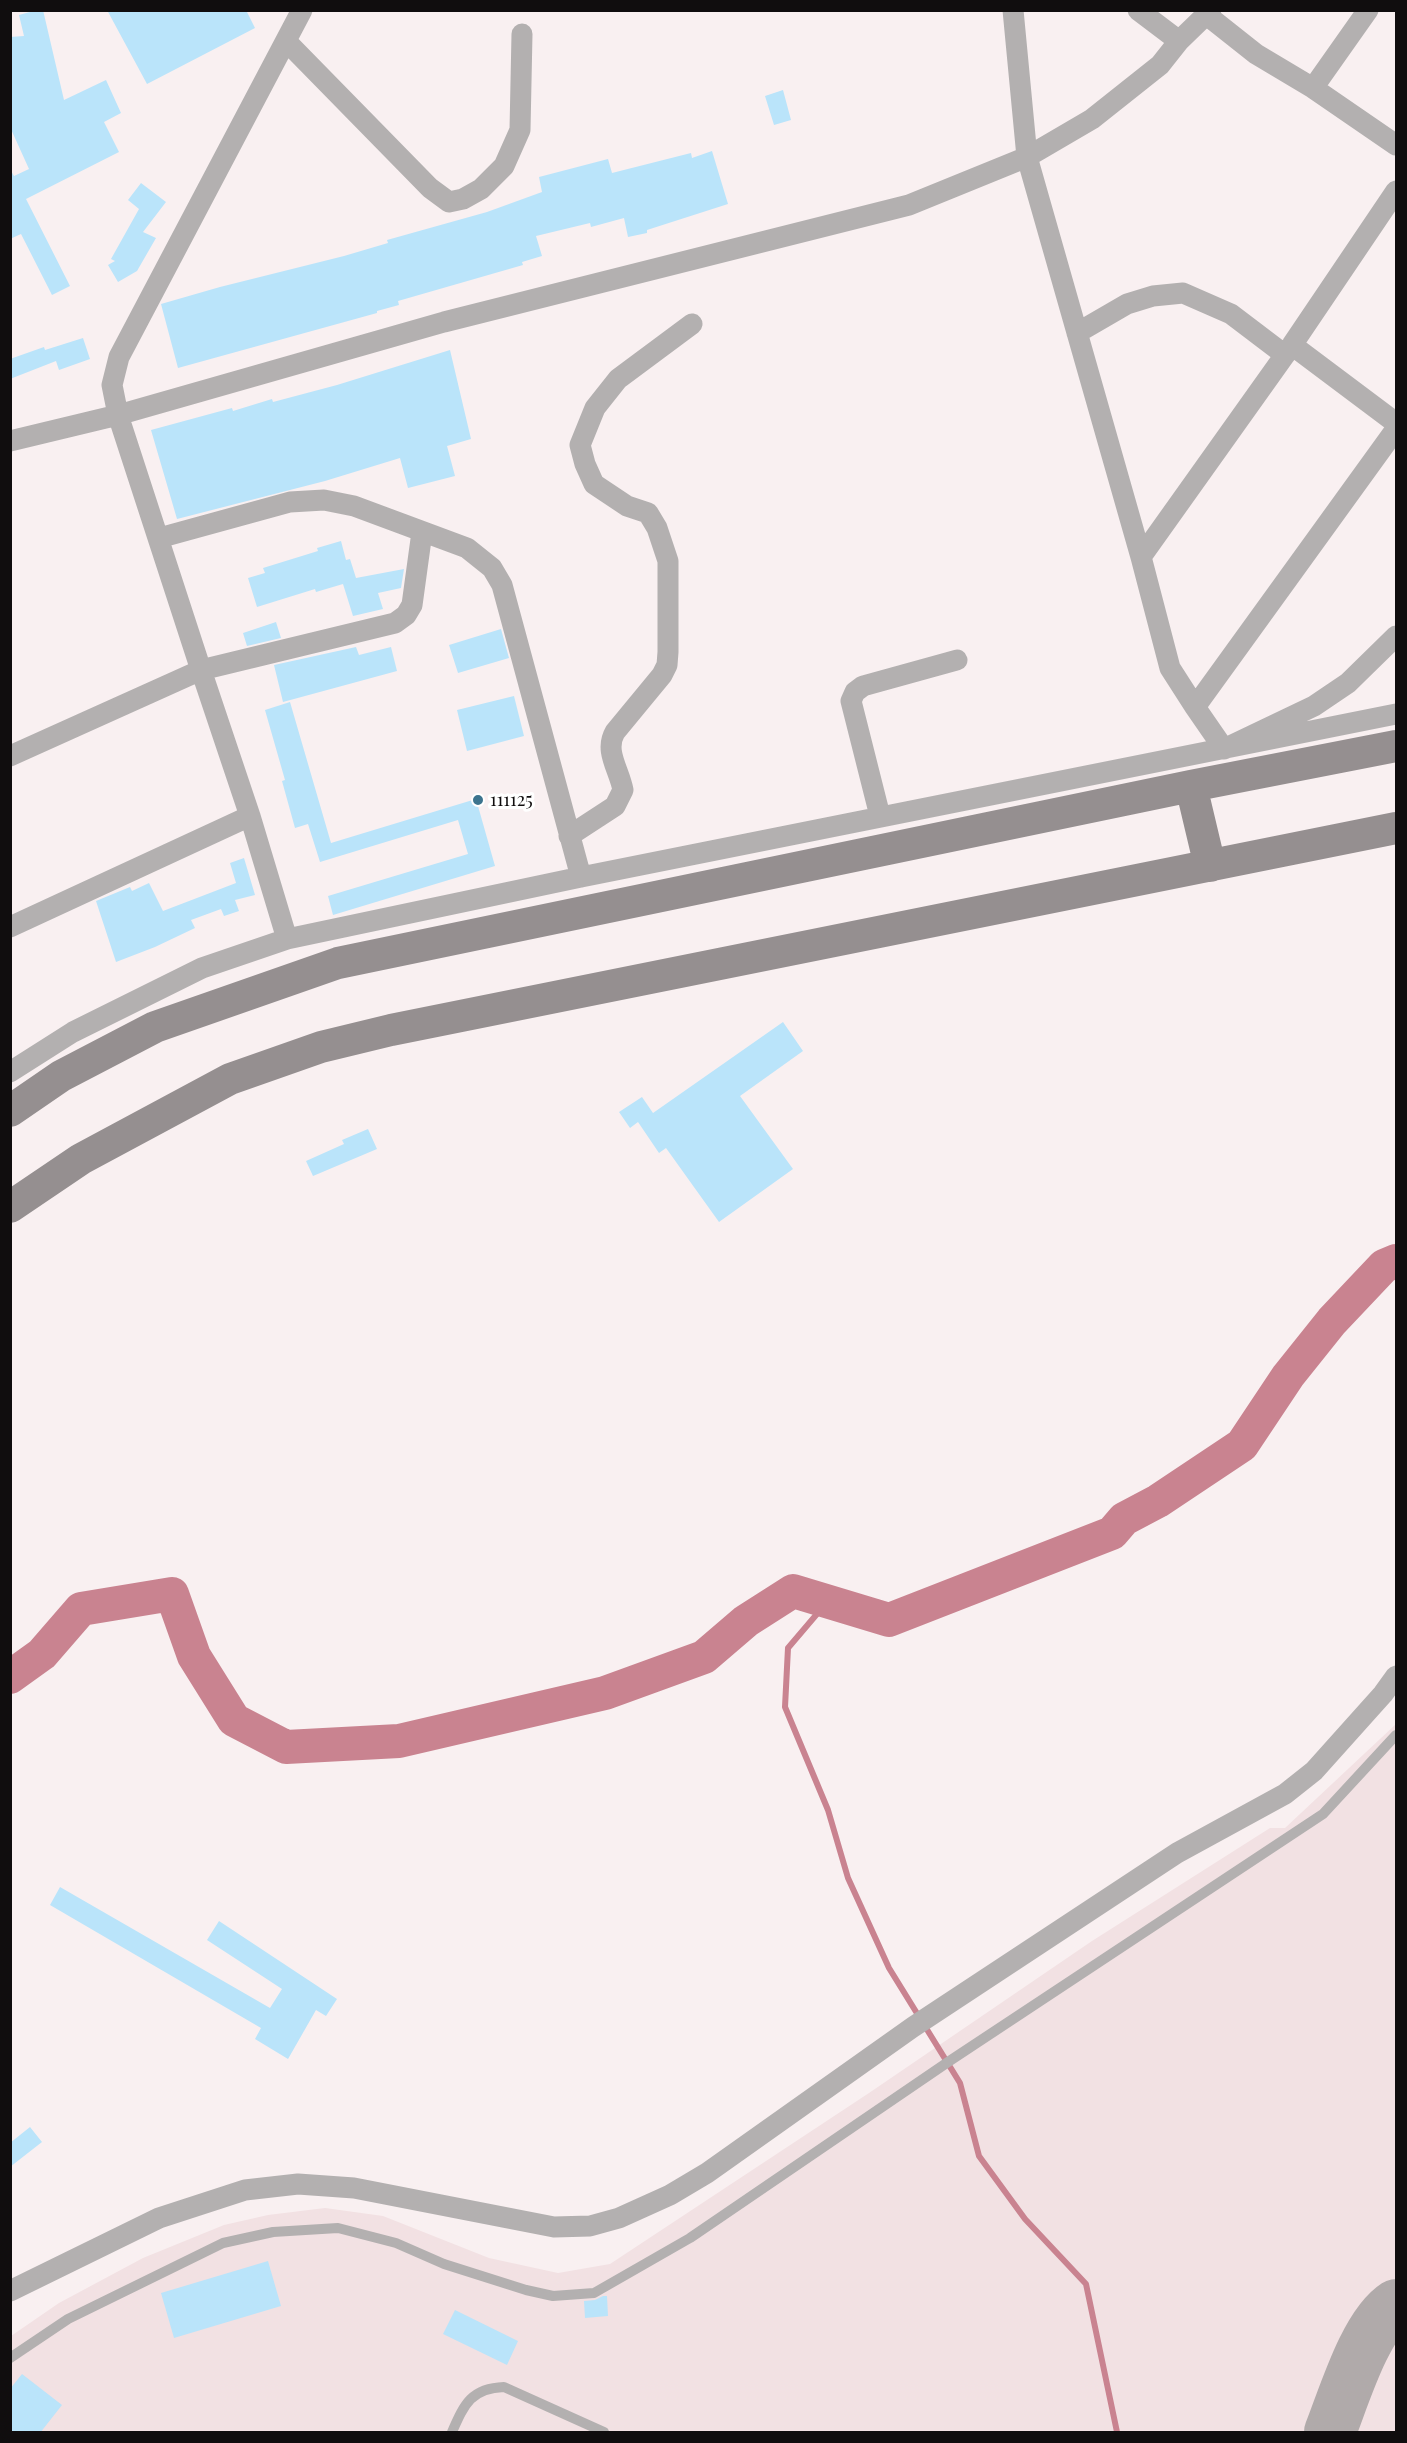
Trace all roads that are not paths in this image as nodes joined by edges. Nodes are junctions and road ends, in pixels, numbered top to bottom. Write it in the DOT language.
graph roads {
  1 [pos="302,10"];
  2 [pos="1013,10"];
  3 [pos="1138,10"];
  4 [pos="1368,10"];
  5 [pos="1209,13"];
  6 [pos="522,34"];
  7 [pos="1179,40"];
  8 [pos="286,41"];
  9 [pos="1313,88"];
  10 [pos="1396,145"];
  11 [pos="1027,157"];
  12 [pos="1396,191"];
  13 [pos="692,324"];
  14 [pos="1077,333"];
  15 [pos="1288,350"];
  16 [pos="118,415"];
  17 [pos="1395,434"];
  18 [pos="10,441"];
  19 [pos="422,532"];
  20 [pos="159,538"];
  21 [pos="1141,557"];
  22 [pos="1396,636"];
  23 [pos="957,660"];
  24 [pos="201,670"];
  25 [pos="1195,707"];
  26 [pos="1396,714"];
  27 [pos="1396,746"];
  28 [pos="1224,749"];
  29 [pos="10,756"];
  30 [pos="1191,786"];
  31 [pos="250,816"];
  32 [pos="880,816"];
  33 [pos="1396,828"];
  34 [pos="569,836"];
  35 [pos="1210,866"];
  36 [pos="581,877"];
  37 [pos="10,927"];
  38 [pos="286,939"];
  39 [pos="10,1072"];
  40 [pos="10,1111"];
  41 [pos="10,1207"];
  42 [pos="1396,1676"];
  43 [pos="1396,1735"];
  44 [pos="10,2291"];
  45 [pos="10,2358"];
  46 [pos="452,2433"];
  47 [pos="604,2433"];
  1 -- 8 [label="street"];
  2 -- 11 [label="street"];
  3 -- 7 [label="street"];
  4 -- 9 [label="street"];
  5 -- 7 [label="street"];
  5 -- 9 [label="street"];
  6 -- 8 [label="street"];
  7 -- 11 [label="street"];
  8 -- 16 [label="street"];
  9 -- 10 [label="street"];
  11 -- 14 [label="street"];
  11 -- 16 [label="street"];
  12 -- 15 [label="street"];
  13 -- 34 [label="street"];
  14 -- 15 [label="street"];
  14 -- 21 [label="street"];
  15 -- 17 [label="street"];
  15 -- 21 [label="street"];
  16 -- 18 [label="street"];
  16 -- 20 [label="street"];
  17 -- 25 [label="street"];
  19 -- 20 [label="street"];
  19 -- 24 [label="street"];
  19 -- 34 [label="street"];
  20 -- 24 [label="street"];
  21 -- 25 [label="street"];
  22 -- 28 [label="street"];
  23 -- 32 [label="street"];
  24 -- 29 [label="street"];
  24 -- 31 [label="street"];
  25 -- 28 [label="street"];
  26 -- 28 [label="street"];
  27 -- 30 [label="main road"];
  28 -- 32 [label="street"];
  30 -- 35 [label="main road"];
  30 -- 40 [label="main road"];
  31 -- 37 [label="street"];
  31 -- 38 [label="street"];
  32 -- 36 [label="street"];
  33 -- 35 [label="main road"];
  34 -- 36 [label="street"];
  35 -- 41 [label="main road"];
  36 -- 38 [label="street"];
  38 -- 39 [label="street"];
  42 -- 44 [label="street"];
  43 -- 45 [label="lane"];
  46 -- 47 [label="lane"];
}
